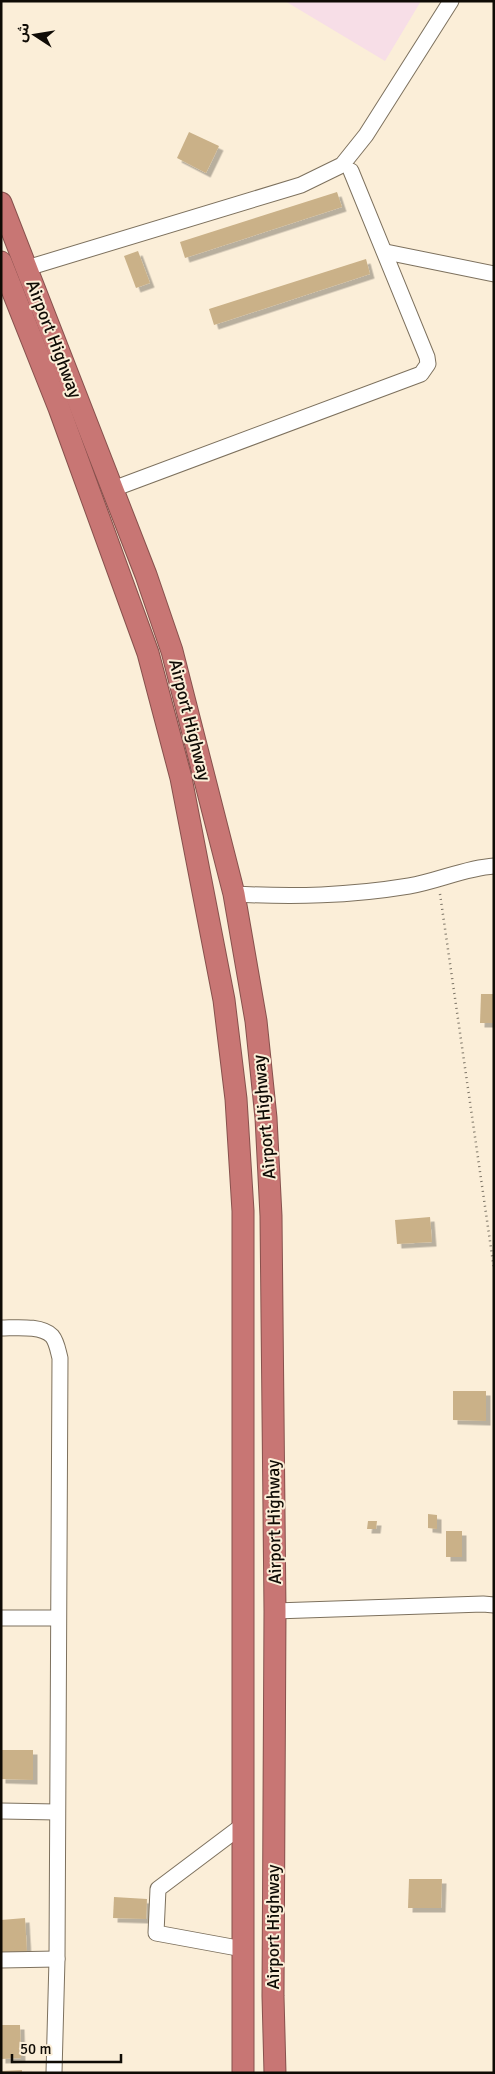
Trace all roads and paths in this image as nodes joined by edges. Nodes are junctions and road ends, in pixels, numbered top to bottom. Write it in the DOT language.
graph roads {
  1 [pos="451,1"];
  2 [pos="350,171"];
  3 [pos="1,203"];
  4 [pos="386,252"];
  5 [pos="1,262"];
  6 [pos="27,268"];
  7 [pos="494,274"];
  8 [pos="41,332"];
  9 [pos="112,489"];
  10 [pos="494,866"];
  11 [pos="438,880"];
  12 [pos="234,894"];
  13 [pos="494,1269"];
  14 [pos="1,1328"];
  15 [pos="494,1605"];
  16 [pos="275,1611"];
  17 [pos="1,1618"];
  18 [pos="58,1618"];
  19 [pos="1,1811"];
  20 [pos="57,1812"];
  21 [pos="243,1825"];
  22 [pos="273,1896"];
  23 [pos="243,1898"];
  24 [pos="243,1949"];
  25 [pos="57,1959"];
  26 [pos="1,1960"];
  27 [pos="54,2073"];
  28 [pos="243,2073"];
  29 [pos="275,2073"];
  1 -- 6 [label="street"];
  2 -- 4 [label="street"];
  3 -- 6 [label="highway, Airport Highway"];
  4 -- 7 [label="street"];
  4 -- 9 [label="street"];
  5 -- 8 [label="highway, Airport Highway"];
  6 -- 8 [label="highway, Airport Highway"];
  8 -- 9 [label="highway, Airport Highway"];
  8 -- 21 [label="highway, Airport Highway"];
  9 -- 12 [label="highway, Airport Highway"];
  10 -- 11 [label="street"];
  11 -- 12 [label="street"];
  11 -- 13 [label="path"];
  12 -- 16 [label="highway, Airport Highway"];
  14 -- 18 [label="street"];
  15 -- 16 [label="street"];
  16 -- 22 [label="highway, Airport Highway"];
  17 -- 18 [label="street"];
  18 -- 20 [label="street"];
  19 -- 20 [label="street"];
  20 -- 25 [label="street"];
  21 -- 23 [label="highway, Airport Highway"];
  21 -- 24 [label="street"];
  22 -- 23 [label="highway"];
  22 -- 29 [label="highway, Airport Highway"];
  23 -- 24 [label="highway, Airport Highway"];
  24 -- 28 [label="highway, Airport Highway"];
  25 -- 26 [label="street"];
  25 -- 27 [label="street"];
}
